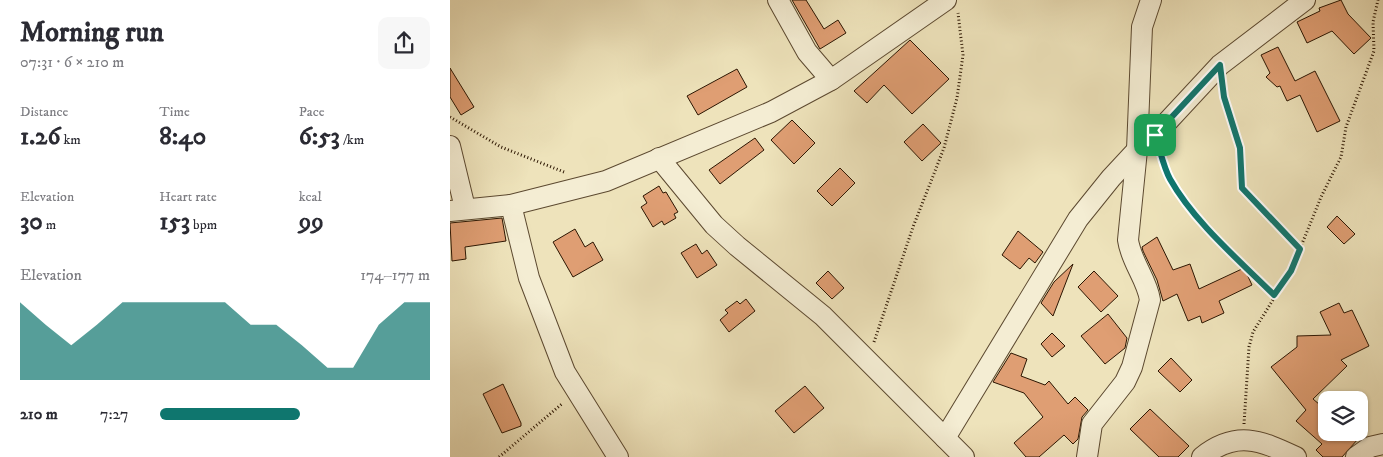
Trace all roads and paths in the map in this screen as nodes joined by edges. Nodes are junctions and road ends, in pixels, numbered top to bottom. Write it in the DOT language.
graph roads {
  1 [pos="778,0"];
  2 [pos="1150,0"];
  3 [pos="1304,0"];
  4 [pos="1378,0"];
  5 [pos="952,5"];
  6 [pos="1220,65"];
  7 [pos="831,80"];
  8 [pos="450,116"];
  9 [pos="1155,135"];
  10 [pos="450,146"];
  11 [pos="1137,150"];
  12 [pos="659,158"];
  13 [pos="569,173"];
  14 [pos="511,205"];
  15 [pos="457,209"];
  16 [pos="1300,249"];
  17 [pos="1274,295"];
  18 [pos="868,360"];
  19 [pos="577,392"];
  20 [pos="945,438"];
  21 [pos="1241,439"];
  22 [pos="1383,444"];
  23 [pos="499,457"];
  24 [pos="618,457"];
  25 [pos="964,457"];
  26 [pos="1088,457"];
  27 [pos="1202,457"];
  28 [pos="1296,457"];
  29 [pos="1356,457"];
  1 -- 7 [label="street"];
  2 -- 11 [label="street"];
  3 -- 6 [label="street"];
  4 -- 16 [label="path"];
  5 -- 7 [label="street"];
  5 -- 18 [label="path"];
  6 -- 9 [label="street"];
  6 -- 16 [label="path"];
  7 -- 12 [label="street"];
  8 -- 13 [label="path"];
  9 -- 11 [label="street"];
  9 -- 17 [label="path"];
  10 -- 15 [label="street"];
  11 -- 20 [label="street"];
  11 -- 26 [label="street"];
  12 -- 14 [label="street"];
  12 -- 18 [label="street"];
  14 -- 15 [label="street"];
  14 -- 19 [label="street"];
  16 -- 17 [label="path"];
  17 -- 21 [label="path"];
  18 -- 20 [label="street"];
  19 -- 23 [label="path"];
  19 -- 24 [label="street"];
  20 -- 25 [label="street"];
  21 -- 27 [label="street"];
  21 -- 28 [label="street"];
  22 -- 29 [label="street"];
}
